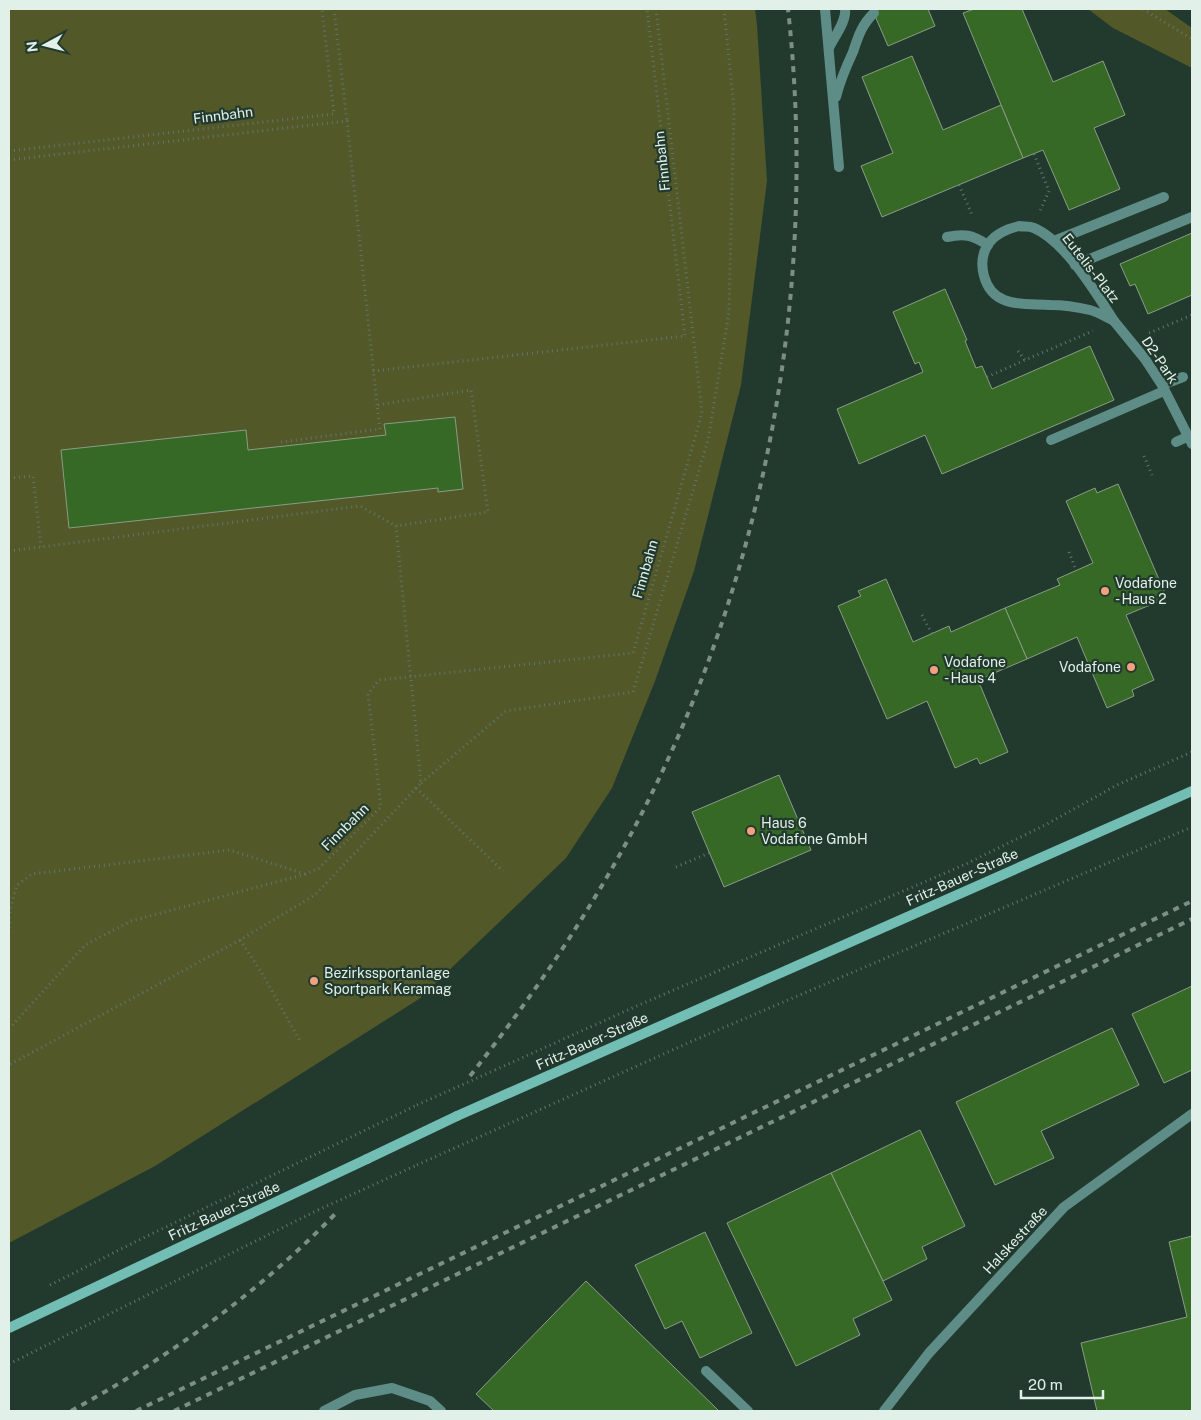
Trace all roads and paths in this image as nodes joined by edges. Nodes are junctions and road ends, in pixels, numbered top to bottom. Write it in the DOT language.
graph roads {
  1 [pos="322,9"];
  2 [pos="334,9"];
  3 [pos="647,9"];
  4 [pos="656,9"];
  5 [pos="724,9"];
  6 [pos="825,9"];
  7 [pos="845,9"];
  8 [pos="1143,9"];
  9 [pos="874,13"];
  10 [pos="1192,39"];
  11 [pos="829,48"];
  12 [pos="834,108"];
  13 [pos="347,121"];
  14 [pos="9,151"];
  15 [pos="1034,154"];
  16 [pos="9,160"];
  17 [pos="839,167"];
  18 [pos="1164,197"];
  19 [pos="1192,217"];
  20 [pos="1032,227"];
  21 [pos="947,236"];
  22 [pos="1054,241"];
  23 [pos="988,245"];
  24 [pos="1074,265"];
  25 [pos="1192,315"];
  26 [pos="1114,321"];
  27 [pos="1130,341"];
  28 [pos="1018,351"];
  29 [pos="1025,360"];
  30 [pos="373,371"];
  31 [pos="987,377"];
  32 [pos="1183,377"];
  33 [pos="1163,388"];
  34 [pos="377,405"];
  35 [pos="1051,440"];
  36 [pos="1191,440"];
  37 [pos="281,442"];
  38 [pos="1176,442"];
  39 [pos="1144,456"];
  40 [pos="1152,475"];
  41 [pos="9,478"];
  42 [pos="396,526"];
  43 [pos="41,546"];
  44 [pos="9,551"];
  45 [pos="1069,552"];
  46 [pos="1076,570"];
  47 [pos="922,615"];
  48 [pos="932,634"];
  49 [pos="412,677"];
  50 [pos="1192,752"];
  51 [pos="422,782"];
  52 [pos="416,788"];
  53 [pos="1192,791"];
  54 [pos="1192,827"];
  55 [pos="709,853"];
  56 [pos="676,867"];
  57 [pos="503,871"];
  58 [pos="306,874"];
  59 [pos="9,933"];
  60 [pos="240,940"];
  61 [pos="9,1029"];
  62 [pos="300,1041"];
  63 [pos="9,1065"];
  64 [pos="1192,1114"];
  65 [pos="42,1289"];
  66 [pos="9,1328"];
  67 [pos="9,1364"];
  68 [pos="706,1371"];
  69 [pos="324,1411"];
  70 [pos="441,1411"];
  71 [pos="748,1411"];
  72 [pos="884,1411"];
  1 -- 14 [label="path, Finnbahn"];
  2 -- 13 [label="path"];
  3 -- 30 [label="path"];
  4 -- 49 [label="path, Finnbahn"];
  5 -- 51 [label="path"];
  6 -- 11 [label="street"];
  7 -- 11 [label="street"];
  8 -- 10 [label="path"];
  9 -- 12 [label="street"];
  11 -- 12 [label="street"];
  12 -- 17 [label="street"];
  13 -- 16 [label="path"];
  13 -- 30 [label="path"];
  15 -- 20 [label="path"];
  18 -- 22 [label="street"];
  19 -- 24 [label="street"];
  20 -- 22 [label="street, Eutelis-Platz"];
  20 -- 23 [label="street"];
  21 -- 23 [label="street"];
  22 -- 24 [label="street, Eutelis-Platz"];
  23 -- 26 [label="street, Eutelis-Platz"];
  24 -- 26 [label="street, Eutelis-Platz"];
  25 -- 27 [label="path"];
  26 -- 27 [label="street, D2-Park"];
  26 -- 29 [label="path"];
  27 -- 33 [label="street, D2-Park"];
  28 -- 29 [label="path"];
  29 -- 31 [label="path"];
  30 -- 34 [label="path"];
  32 -- 33 [label="street"];
  33 -- 35 [label="street"];
  33 -- 36 [label="street, D2-Park"];
  34 -- 37 [label="path"];
  34 -- 42 [label="path"];
  36 -- 38 [label="street"];
  39 -- 40 [label="path"];
  41 -- 43 [label="path"];
  42 -- 43 [label="path"];
  42 -- 49 [label="path"];
  43 -- 44 [label="path"];
  45 -- 46 [label="path"];
  47 -- 48 [label="path"];
  49 -- 51 [label="path"];
  49 -- 58 [label="path, Finnbahn"];
  50 -- 65 [label="path, bridge"];
  51 -- 52 [label="path"];
  52 -- 57 [label="path"];
  52 -- 60 [label="path"];
  53 -- 66 [label="main road, Fritz-Bauer-Straße, bridge"];
  54 -- 67 [label="path, bridge"];
  55 -- 56 [label="path"];
  58 -- 59 [label="path"];
  58 -- 61 [label="path, Finnbahn"];
  60 -- 62 [label="path"];
  60 -- 63 [label="path"];
  64 -- 72 [label="street, Halskestraße"];
  68 -- 71 [label="street"];
  69 -- 70 [label="street"];
}
